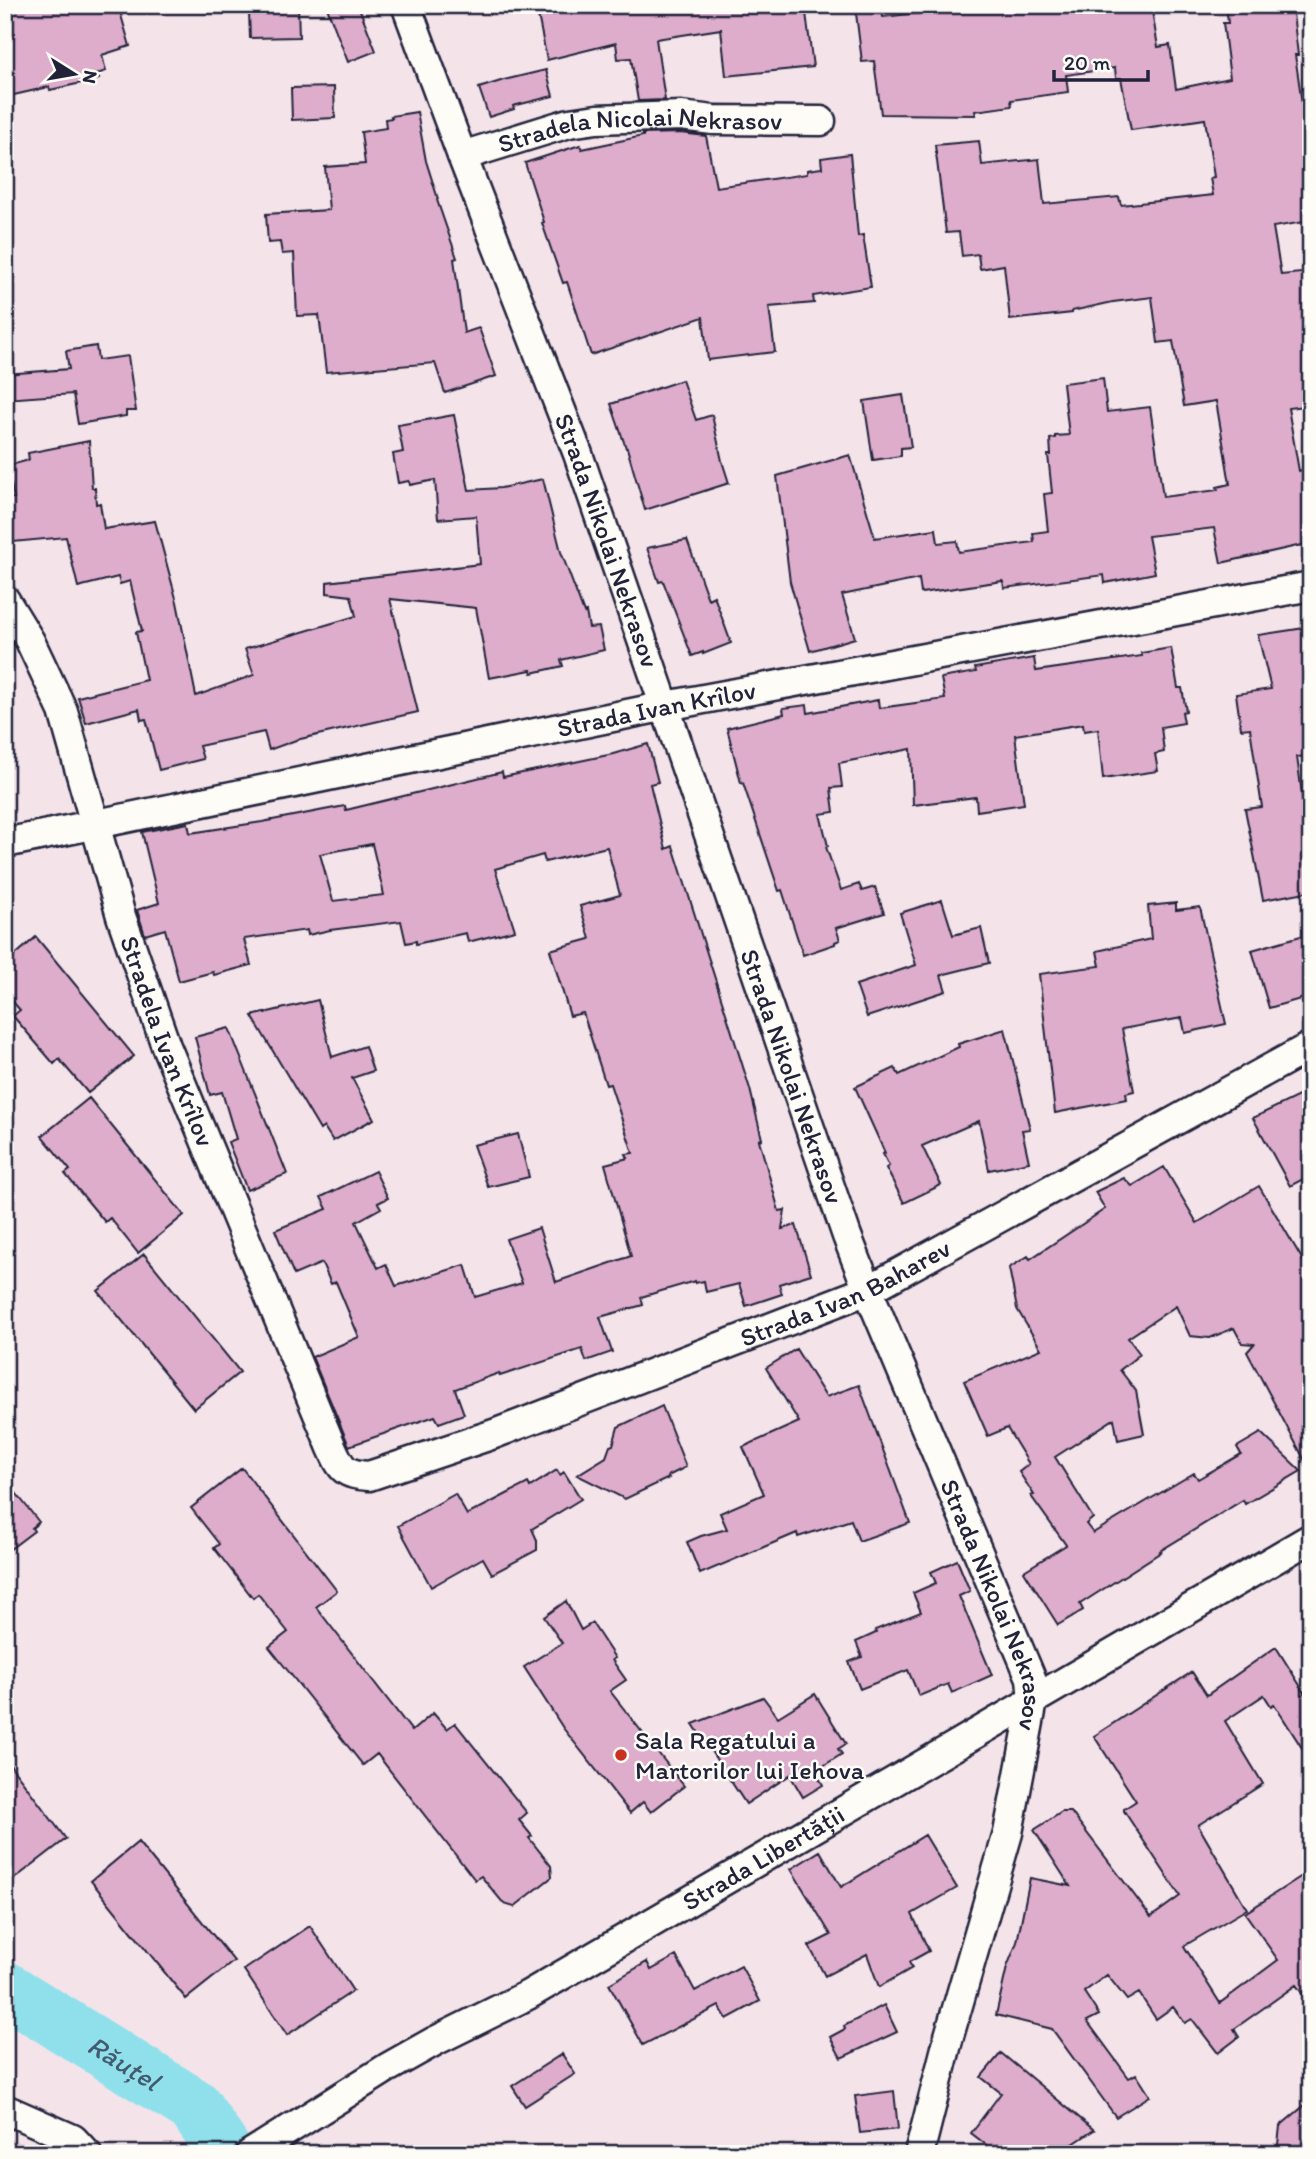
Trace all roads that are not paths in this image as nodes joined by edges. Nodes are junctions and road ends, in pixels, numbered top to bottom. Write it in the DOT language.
graph roads {
  1 [pos="407,5"];
  2 [pos="821,121"];
  3 [pos="462,156"];
  4 [pos="1311,586"];
  5 [pos="5,600"];
  6 [pos="666,706"];
  7 [pos="94,825"];
  8 [pos="5,843"];
  9 [pos="1311,1046"];
  10 [pos="868,1290"];
  11 [pos="352,1475"];
  12 [pos="1311,1538"];
  13 [pos="1033,1701"];
  14 [pos="5,2109"];
  15 [pos="253,2152"];
  16 [pos="87,2154"];
  17 [pos="919,2154"];
  1 -- 3 [label="street, Strada Nikolai Nekrasov"];
  2 -- 3 [label="street, Stradela Nicolai Nekrasov"];
  3 -- 6 [label="street, Strada Nikolai Nekrasov"];
  4 -- 6 [label="street, Strada Ivan Krîlov"];
  5 -- 7 [label="street, Stradela Ivan Krîlov"];
  6 -- 7 [label="street, Strada Ivan Krîlov"];
  6 -- 10 [label="street, Strada Nikolai Nekrasov"];
  7 -- 8 [label="street, Strada Ivan Krîlov"];
  7 -- 11 [label="street, Stradela Ivan Krîlov"];
  9 -- 10 [label="street, Strada Ivan Baharev"];
  10 -- 11 [label="street, Strada Ivan Baharev"];
  10 -- 13 [label="street, Strada Nikolai Nekrasov"];
  12 -- 13 [label="street, Strada Libertății"];
  13 -- 15 [label="street, Strada Libertății"];
  13 -- 17 [label="street, Strada Nikolai Nekrasov"];
  14 -- 16 [label="street"];
}
